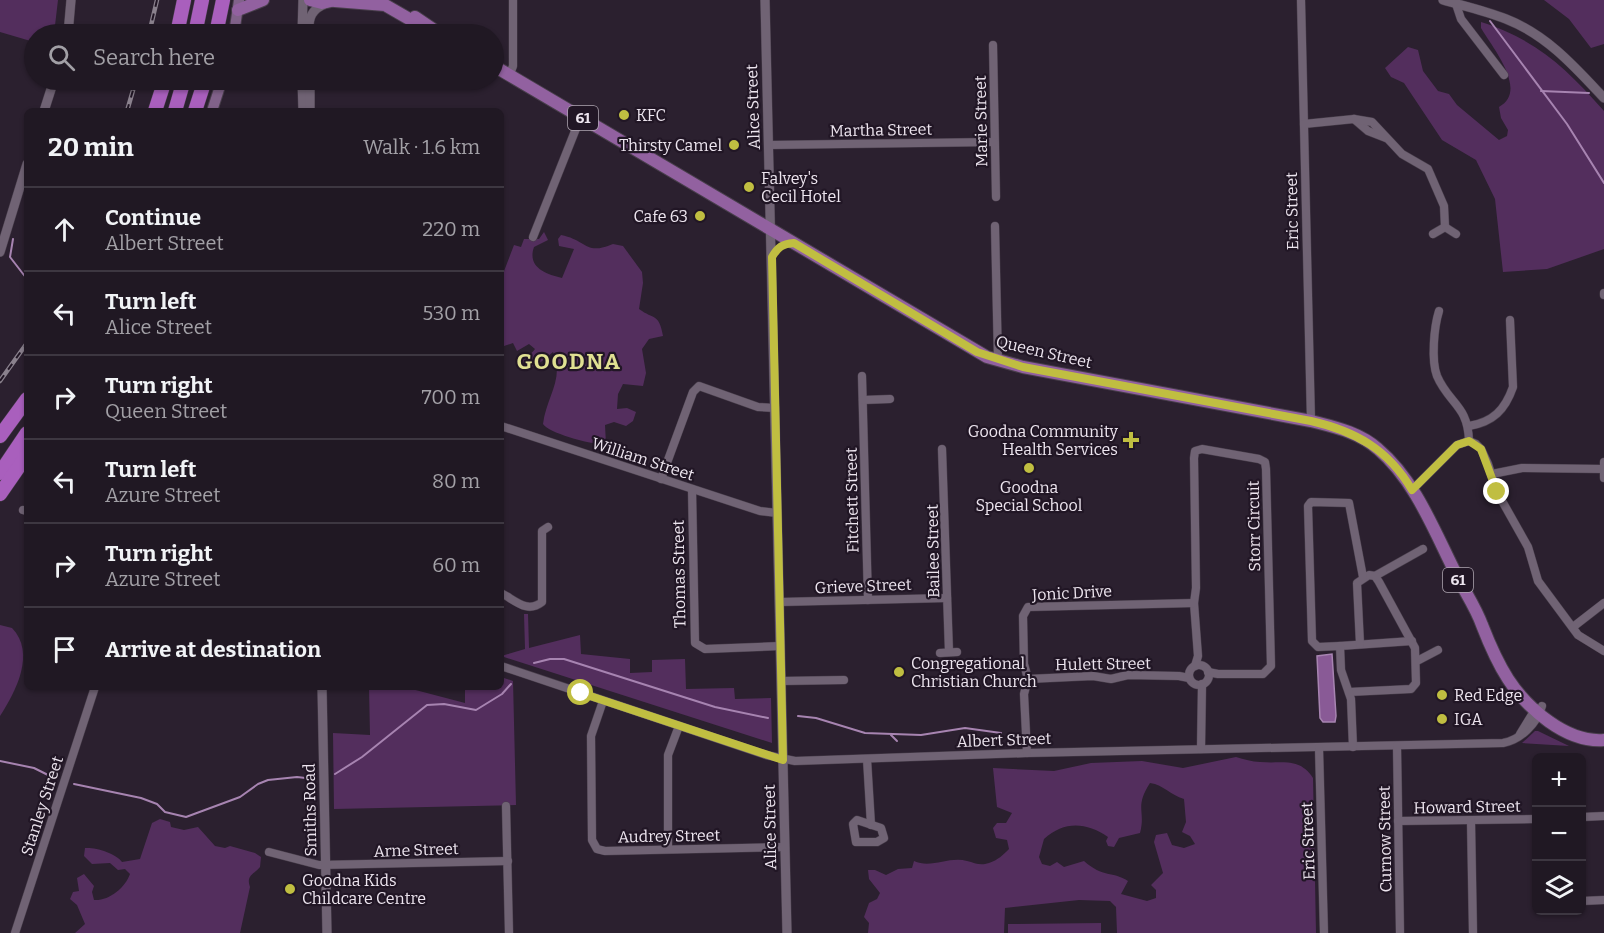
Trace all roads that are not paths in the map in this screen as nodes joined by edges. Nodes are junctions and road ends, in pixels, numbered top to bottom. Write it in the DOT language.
graph roads {
  1 [pos="71,0"];
  2 [pos="184,0"];
  3 [pos="202,0"];
  4 [pos="223,0"];
  5 [pos="263,0"];
  6 [pos="303,0"];
  7 [pos="310,0"];
  8 [pos="389,0"];
  9 [pos="513,0"];
  10 [pos="765,0"];
  11 [pos="1301,0"];
  12 [pos="1443,0"];
  13 [pos="334,1"];
  14 [pos="1455,4"];
  15 [pos="238,5"];
  16 [pos="420,22"];
  17 [pos="69,24"];
  18 [pos="179,24"];
  19 [pos="197,24"];
  20 [pos="218,24"];
  21 [pos="235,24"];
  22 [pos="302,24"];
  23 [pos="309,24"];
  24 [pos="423,24"];
  25 [pos="993,45"];
  26 [pos="504,71"];
  27 [pos="510,74"];
  28 [pos="1504,75"];
  29 [pos="51,90"];
  30 [pos="162,90"];
  31 [pos="181,90"];
  32 [pos="202,90"];
  33 [pos="219,90"];
  34 [pos="302,90"];
  35 [pos="310,90"];
  36 [pos="1604,98"];
  37 [pos="45,108"];
  38 [pos="156,108"];
  39 [pos="176,108"];
  40 [pos="196,108"];
  41 [pos="213,108"];
  42 [pos="303,108"];
  43 [pos="310,108"];
  44 [pos="580,116"];
  45 [pos="1304,124"];
  46 [pos="994,142"];
  47 [pos="769,146"];
  48 [pos="24,174"];
  49 [pos="996,197"];
  50 [pos="771,204"];
  51 [pos="751,217"];
  52 [pos="995,226"];
  53 [pos="1445,227"];
  54 [pos="771,229"];
  55 [pos="1433,234"];
  56 [pos="1456,234"];
  57 [pos="533,237"];
  58 [pos="794,243"];
  59 [pos="0,252"];
  60 [pos="772,257"];
  61 [pos="1439,311"];
  62 [pos="1510,320"];
  63 [pos="998,360"];
  64 [pos="862,376"];
  65 [pos="890,399"];
  66 [pos="863,400"];
  67 [pos="24,403"];
  68 [pos="776,408"];
  69 [pos="1311,421"];
  70 [pos="1469,426"];
  71 [pos="504,427"];
  72 [pos="0,436"];
  73 [pos="24,437"];
  74 [pos="1469,441"];
  75 [pos="942,449"];
  76 [pos="24,459"];
  77 [pos="1604,462"];
  78 [pos="1604,469"];
  79 [pos="0,473"];
  80 [pos="1492,474"];
  81 [pos="1604,478"];
  82 [pos="661,479"];
  83 [pos="692,489"];
  84 [pos="1412,490"];
  85 [pos="0,494"];
  86 [pos="777,513"];
  87 [pos="542,529"];
  88 [pos="1423,549"];
  89 [pos="1375,576"];
  90 [pos="1363,577"];
  91 [pos="504,595"];
  92 [pos="947,598"];
  93 [pos="868,600"];
  94 [pos="780,602"];
  95 [pos="1194,603"];
  96 [pos="1604,603"];
  97 [pos="1573,627"];
  98 [pos="1412,641"];
  99 [pos="1360,644"];
  100 [pos="780,646"];
  101 [pos="1340,646"];
  102 [pos="1438,650"];
  103 [pos="1604,651"];
  104 [pos="949,652"];
  105 [pos="1417,661"];
  106 [pos="1198,665"];
  107 [pos="504,667"];
  108 [pos="1189,675"];
  109 [pos="1028,679"];
  110 [pos="844,680"];
  111 [pos="1204,680"];
  112 [pos="781,681"];
  113 [pos="94,690"];
  114 [pos="322,690"];
  115 [pos="1349,692"];
  116 [pos="603,701"];
  117 [pos="1539,710"];
  118 [pos="679,726"];
  119 [pos="1604,739"];
  120 [pos="1397,746"];
  121 [pos="1353,747"];
  122 [pos="1319,748"];
  123 [pos="1201,749"];
  124 [pos="1027,753"];
  125 [pos="867,759"];
  126 [pos="783,760"];
  127 [pos="506,806"];
  128 [pos="1604,816"];
  129 [pos="1586,817"];
  130 [pos="1532,819"];
  131 [pos="1398,821"];
  132 [pos="1471,821"];
  133 [pos="871,825"];
  134 [pos="785,847"];
  135 [pos="668,849"];
  136 [pos="269,852"];
  137 [pos="508,861"];
  138 [pos="326,866"];
  139 [pos="1604,900"];
  140 [pos="1586,901"];
  141 [pos="15,933"];
  142 [pos="327,933"];
  143 [pos="509,933"];
  144 [pos="787,933"];
  145 [pos="1324,933"];
  146 [pos="1400,933"];
  147 [pos="1473,933"];
  1 -- 17 [label="street"];
  2 -- 18 [label="highway"];
  3 -- 19 [label="highway"];
  4 -- 20 [label="highway"];
  5 -- 15 [label="main road"];
  6 -- 22 [label="street"];
  7 -- 13 [label="main road"];
  8 -- 16 [label="main road"];
  9 -- 27 [label="street"];
  10 -- 47 [label="street, Alice Street"];
  11 -- 45 [label="street, Eric Street"];
  12 -- 14 [label="street"];
  13 -- 16 [label="main road"];
  13 -- 23 [label="street"];
  14 -- 28 [label="street"];
  14 -- 36 [label="street"];
  15 -- 21 [label="main road"];
  16 -- 24 [label="main road"];
  25 -- 46 [label="street, Marie Street"];
  26 -- 27 [label="main road, Queen Street / 61"];
  27 -- 44 [label="main road, Queen Street / 61"];
  29 -- 37 [label="street"];
  30 -- 38 [label="highway"];
  31 -- 39 [label="highway"];
  32 -- 40 [label="highway"];
  33 -- 41 [label="main road"];
  34 -- 42 [label="street"];
  35 -- 43 [label="street"];
  44 -- 51 [label="main road, Queen Street / 61"];
  44 -- 57 [label="street"];
  45 -- 53 [label="street"];
  45 -- 69 [label="street, Eric Street"];
  46 -- 47 [label="street, Martha Street"];
  46 -- 49 [label="street, Marie Street"];
  47 -- 50 [label="street, Alice Street"];
  48 -- 59 [label="street"];
  50 -- 51 [label="street"];
  50 -- 54 [label="street, Alice Street"];
  51 -- 54 [label="main road, Queen Street / 61"];
  52 -- 63 [label="street"];
  53 -- 55 [label="street"];
  53 -- 56 [label="street"];
  54 -- 58 [label="main road, Queen Street / 61"];
  54 -- 60 [label="street, Alice Street"];
  58 -- 60 [label="street"];
  58 -- 63 [label="main road, Queen Street / 61"];
  60 -- 68 [label="street, Alice Street"];
  61 -- 70 [label="street"];
  62 -- 70 [label="street"];
  63 -- 69 [label="main road, Queen Street / 61"];
  64 -- 66 [label="street, Fitchett Street"];
  65 -- 66 [label="street"];
  66 -- 93 [label="street, Fitchett Street"];
  67 -- 72 [label="highway"];
  68 -- 82 [label="street"];
  68 -- 86 [label="street, Alice Street"];
  69 -- 84 [label="main road, Queen Street / 61"];
  70 -- 74 [label="street"];
  71 -- 82 [label="street, William Street"];
  73 -- 79 [label="highway"];
  74 -- 80 [label="street"];
  74 -- 84 [label="street"];
  75 -- 92 [label="street, Bailee Street"];
  76 -- 85 [label="highway"];
  77 -- 78 [label="street"];
  78 -- 80 [label="street"];
  78 -- 81 [label="street"];
  80 -- 97 [label="street"];
  82 -- 83 [label="street, William Street"];
  83 -- 86 [label="street, William Street"];
  83 -- 100 [label="street, Thomas Street"];
  84 -- 117 [label="main road, Queen Street / 61"];
  86 -- 94 [label="street, Alice Street"];
  87 -- 91 [label="street"];
  88 -- 89 [label="street"];
  89 -- 90 [label="street"];
  89 -- 98 [label="street"];
  90 -- 99 [label="street"];
  90 -- 101 [label="street"];
  92 -- 93 [label="street, Grieve Street"];
  92 -- 104 [label="street, Bailee Street"];
  93 -- 94 [label="street, Grieve Street"];
  94 -- 100 [label="street, Alice Street"];
  95 -- 106 [label="street, Storr Circuit"];
  95 -- 109 [label="street, Jonic Drive"];
  95 -- 111 [label="street, Storr Circuit"];
  96 -- 97 [label="street"];
  97 -- 103 [label="street"];
  98 -- 99 [label="street"];
  98 -- 105 [label="street"];
  99 -- 101 [label="street"];
  100 -- 112 [label="street, Alice Street"];
  101 -- 115 [label="street"];
  102 -- 105 [label="street"];
  105 -- 115 [label="street"];
  106 -- 108 [label="street"];
  106 -- 111 [label="street"];
  107 -- 116 [label="street, Albert Street"];
  108 -- 109 [label="street, Hulett Street"];
  108 -- 111 [label="street"];
  109 -- 124 [label="street, Jonic Drive"];
  110 -- 112 [label="street"];
  111 -- 123 [label="street"];
  112 -- 126 [label="street, Alice Street"];
  113 -- 141 [label="street, Stanley Street"];
  114 -- 138 [label="street, Smiths Road"];
  115 -- 121 [label="street"];
  116 -- 118 [label="street, Albert Street"];
  116 -- 135 [label="street, Audrey Street"];
  117 -- 119 [label="main road, Queen Street / 61"];
  117 -- 120 [label="street, Albert Street"];
  118 -- 126 [label="street, Albert Street"];
  118 -- 135 [label="street"];
  120 -- 121 [label="street, Albert Street"];
  120 -- 131 [label="street, Curnow Street"];
  121 -- 122 [label="street, Albert Street"];
  122 -- 123 [label="street, Albert Street"];
  122 -- 145 [label="street, Eric Street"];
  123 -- 124 [label="street, Albert Street"];
  124 -- 125 [label="street, Albert Street"];
  125 -- 126 [label="street, Albert Street"];
  125 -- 133 [label="street"];
  126 -- 134 [label="street, Alice Street"];
  127 -- 137 [label="street"];
  128 -- 129 [label="street"];
  130 -- 132 [label="street, Howard Street"];
  131 -- 132 [label="street, Howard Street"];
  131 -- 146 [label="street, Curnow Street"];
  132 -- 147 [label="street"];
  134 -- 135 [label="street, Audrey Street"];
  134 -- 144 [label="street, Alice Street"];
  136 -- 138 [label="street, Arne Street"];
  137 -- 138 [label="street, Arne Street"];
  137 -- 143 [label="street"];
  138 -- 142 [label="street, Smiths Road"];
  139 -- 140 [label="street"];
}
